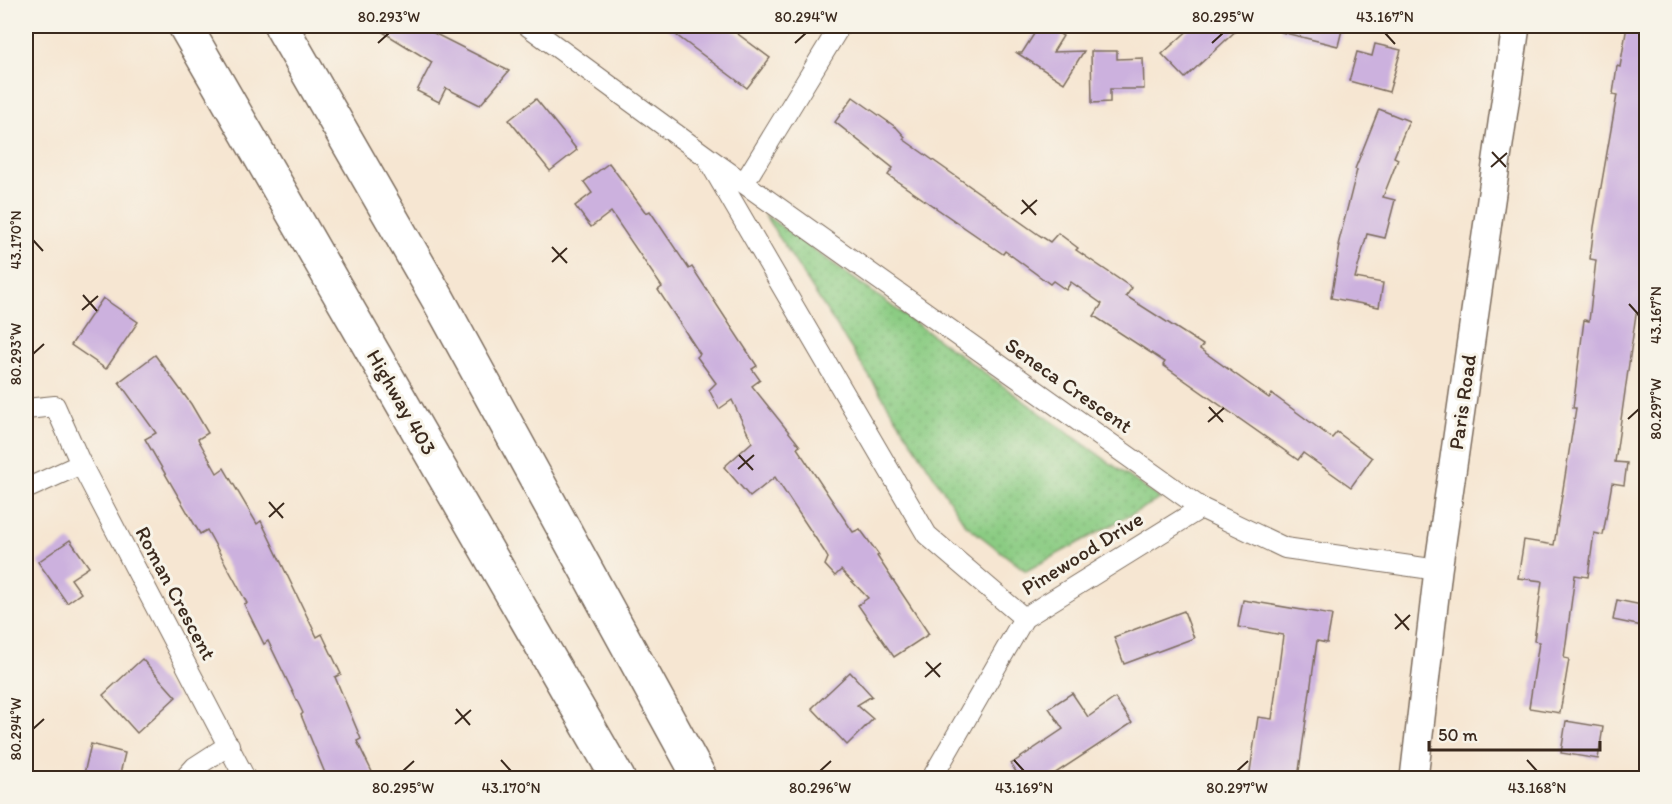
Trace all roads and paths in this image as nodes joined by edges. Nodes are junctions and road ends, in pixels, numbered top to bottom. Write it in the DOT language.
graph roads {
  1 [pos="185,26"];
  2 [pos="282,26"];
  3 [pos="528,26"];
  4 [pos="840,26"];
  5 [pos="1516,26"];
  6 [pos="707,157"];
  7 [pos="744,183"];
  8 [pos="26,409"];
  9 [pos="81,464"];
  10 [pos="26,489"];
  11 [pos="1201,508"];
  12 [pos="1438,570"];
  13 [pos="1024,618"];
  14 [pos="577,706"];
  15 [pos="229,745"];
  16 [pos="185,778"];
  17 [pos="245,778"];
  18 [pos="599,778"];
  19 [pos="618,778"];
  20 [pos="700,778"];
  21 [pos="932,778"];
  22 [pos="1414,778"];
  1 -- 14 [label="highway, Highway 403"];
  2 -- 20 [label="highway"];
  3 -- 6 [label="street, Seneca Crescent"];
  4 -- 7 [label="street"];
  5 -- 12 [label="main road, Paris Road"];
  6 -- 7 [label="street, Seneca Crescent"];
  6 -- 13 [label="street, Seneca Crescent"];
  7 -- 11 [label="street, Seneca Crescent"];
  8 -- 9 [label="street, Roman Crescent"];
  9 -- 10 [label="street"];
  9 -- 15 [label="street, Roman Crescent"];
  11 -- 12 [label="street, Seneca Crescent"];
  11 -- 13 [label="street, Pinewood Drive"];
  12 -- 22 [label="main road, Paris Road"];
  13 -- 21 [label="street, Pinewood Drive"];
  14 -- 18 [label="highway"];
  14 -- 19 [label="highway, Highway 403"];
  15 -- 16 [label="street"];
  15 -- 17 [label="street, Roman Crescent"];
}
